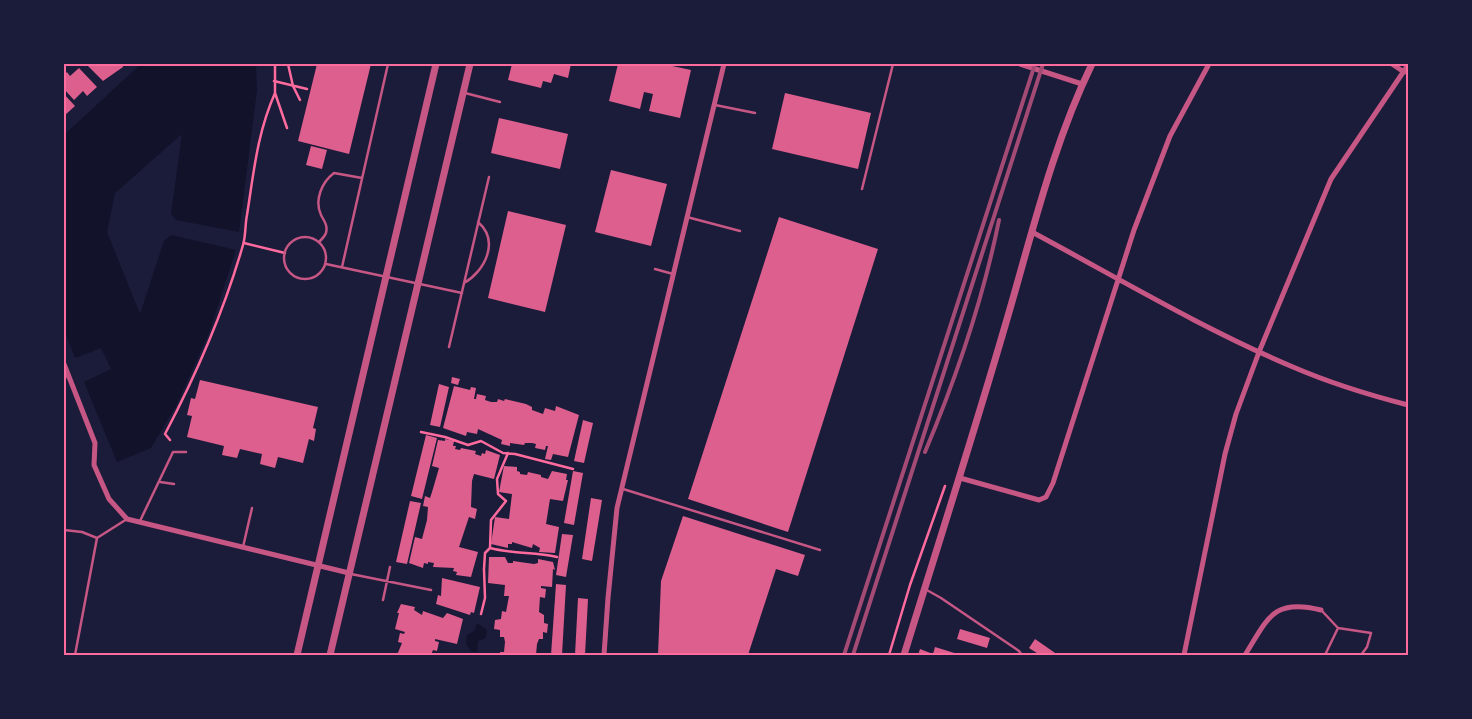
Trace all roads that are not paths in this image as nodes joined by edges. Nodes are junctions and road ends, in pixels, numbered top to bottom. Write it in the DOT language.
graph roads {
  1 [pos="388,64"];
  2 [pos="436,64"];
  3 [pos="470,64"];
  4 [pos="724,64"];
  5 [pos="892,64"];
  6 [pos="1020,64"];
  7 [pos="1092,64"];
  8 [pos="1209,64"];
  9 [pos="1392,64"];
  10 [pos="1408,65"];
  11 [pos="1404,72"];
  12 [pos="1082,84"];
  13 [pos="463,92"];
  14 [pos="500,102"];
  15 [pos="713,105"];
  16 [pos="755,114"];
  17 [pos="362,178"];
  18 [pos="489,178"];
  19 [pos="862,189"];
  20 [pos="686,217"];
  21 [pos="478,222"];
  22 [pos="740,231"];
  23 [pos="1032,232"];
  24 [pos="319,242"];
  25 [pos="326,264"];
  26 [pos="342,267"];
  27 [pos="655,269"];
  28 [pos="673,274"];
  29 [pos="386,277"];
  30 [pos="1119,279"];
  31 [pos="418,283"];
  32 [pos="464,283"];
  33 [pos="462,293"];
  34 [pos="449,347"];
  35 [pos="1259,352"];
  36 [pos="64,364"];
  37 [pos="67,374"];
  38 [pos="64,381"];
  39 [pos="1408,405"];
  40 [pos="186,452"];
  41 [pos="960,478"];
  42 [pos="160,482"];
  43 [pos="174,484"];
  44 [pos="621,489"];
  45 [pos="252,508"];
  46 [pos="126,519"];
  47 [pos="139,522"];
  48 [pos="64,530"];
  49 [pos="97,538"];
  50 [pos="242,548"];
  51 [pos="820,550"];
  52 [pos="318,567"];
  53 [pos="390,567"];
  54 [pos="349,573"];
  55 [pos="387,581"];
  56 [pos="924,589"];
  57 [pos="431,590"];
  58 [pos="383,600"];
  59 [pos="1321,610"];
  60 [pos="1338,628"];
  61 [pos="75,655"];
  62 [pos="297,655"];
  63 [pos="330,655"];
  64 [pos="604,655"];
  65 [pos="904,655"];
  66 [pos="1022,655"];
  67 [pos="1184,655"];
  68 [pos="1245,655"];
  69 [pos="1325,655"];
  70 [pos="1361,655"];
  1 -- 17 [label="lane"];
  2 -- 29 [label="street"];
  3 -- 13 [label="street"];
  4 -- 15 [label="street"];
  5 -- 19 [label="lane"];
  6 -- 12 [label="street"];
  7 -- 12 [label="street"];
  8 -- 30 [label="street"];
  9 -- 11 [label="street"];
  10 -- 11 [label="street"];
  11 -- 35 [label="street"];
  12 -- 23 [label="street"];
  13 -- 14 [label="lane"];
  13 -- 31 [label="street"];
  15 -- 16 [label="lane"];
  15 -- 20 [label="street"];
  17 -- 24 [label="lane"];
  17 -- 26 [label="lane"];
  18 -- 21 [label="lane"];
  20 -- 22 [label="lane"];
  20 -- 28 [label="street"];
  21 -- 32 [label="lane"];
  21 -- 32 [label="lane"];
  23 -- 30 [label="street"];
  23 -- 41 [label="street"];
  24 -- 25 [label="lane"];
  24 -- 25 [label="lane"];
  25 -- 26 [label="lane"];
  26 -- 29 [label="lane"];
  27 -- 28 [label="lane"];
  28 -- 44 [label="street"];
  29 -- 31 [label="lane"];
  29 -- 52 [label="street"];
  30 -- 35 [label="street"];
  30 -- 41 [label="street"];
  31 -- 33 [label="lane"];
  31 -- 54 [label="street"];
  32 -- 33 [label="lane"];
  33 -- 34 [label="lane"];
  35 -- 39 [label="street"];
  35 -- 67 [label="street"];
  36 -- 37 [label="street"];
  37 -- 38 [label="lane"];
  37 -- 46 [label="street"];
  40 -- 42 [label="lane"];
  41 -- 56 [label="street"];
  42 -- 43 [label="lane"];
  42 -- 47 [label="lane"];
  44 -- 51 [label="lane"];
  44 -- 64 [label="street"];
  45 -- 50 [label="lane"];
  46 -- 47 [label="street"];
  46 -- 49 [label="lane"];
  47 -- 50 [label="street"];
  48 -- 49 [label="lane"];
  49 -- 61 [label="lane"];
  50 -- 52 [label="street"];
  52 -- 54 [label="street"];
  52 -- 62 [label="street"];
  53 -- 55 [label="lane"];
  54 -- 55 [label="lane"];
  54 -- 63 [label="street"];
  55 -- 57 [label="lane"];
  55 -- 58 [label="lane"];
  56 -- 65 [label="street"];
  56 -- 66 [label="lane"];
  59 -- 60 [label="lane"];
  59 -- 68 [label="street"];
  60 -- 69 [label="lane"];
  60 -- 70 [label="lane"];
}
